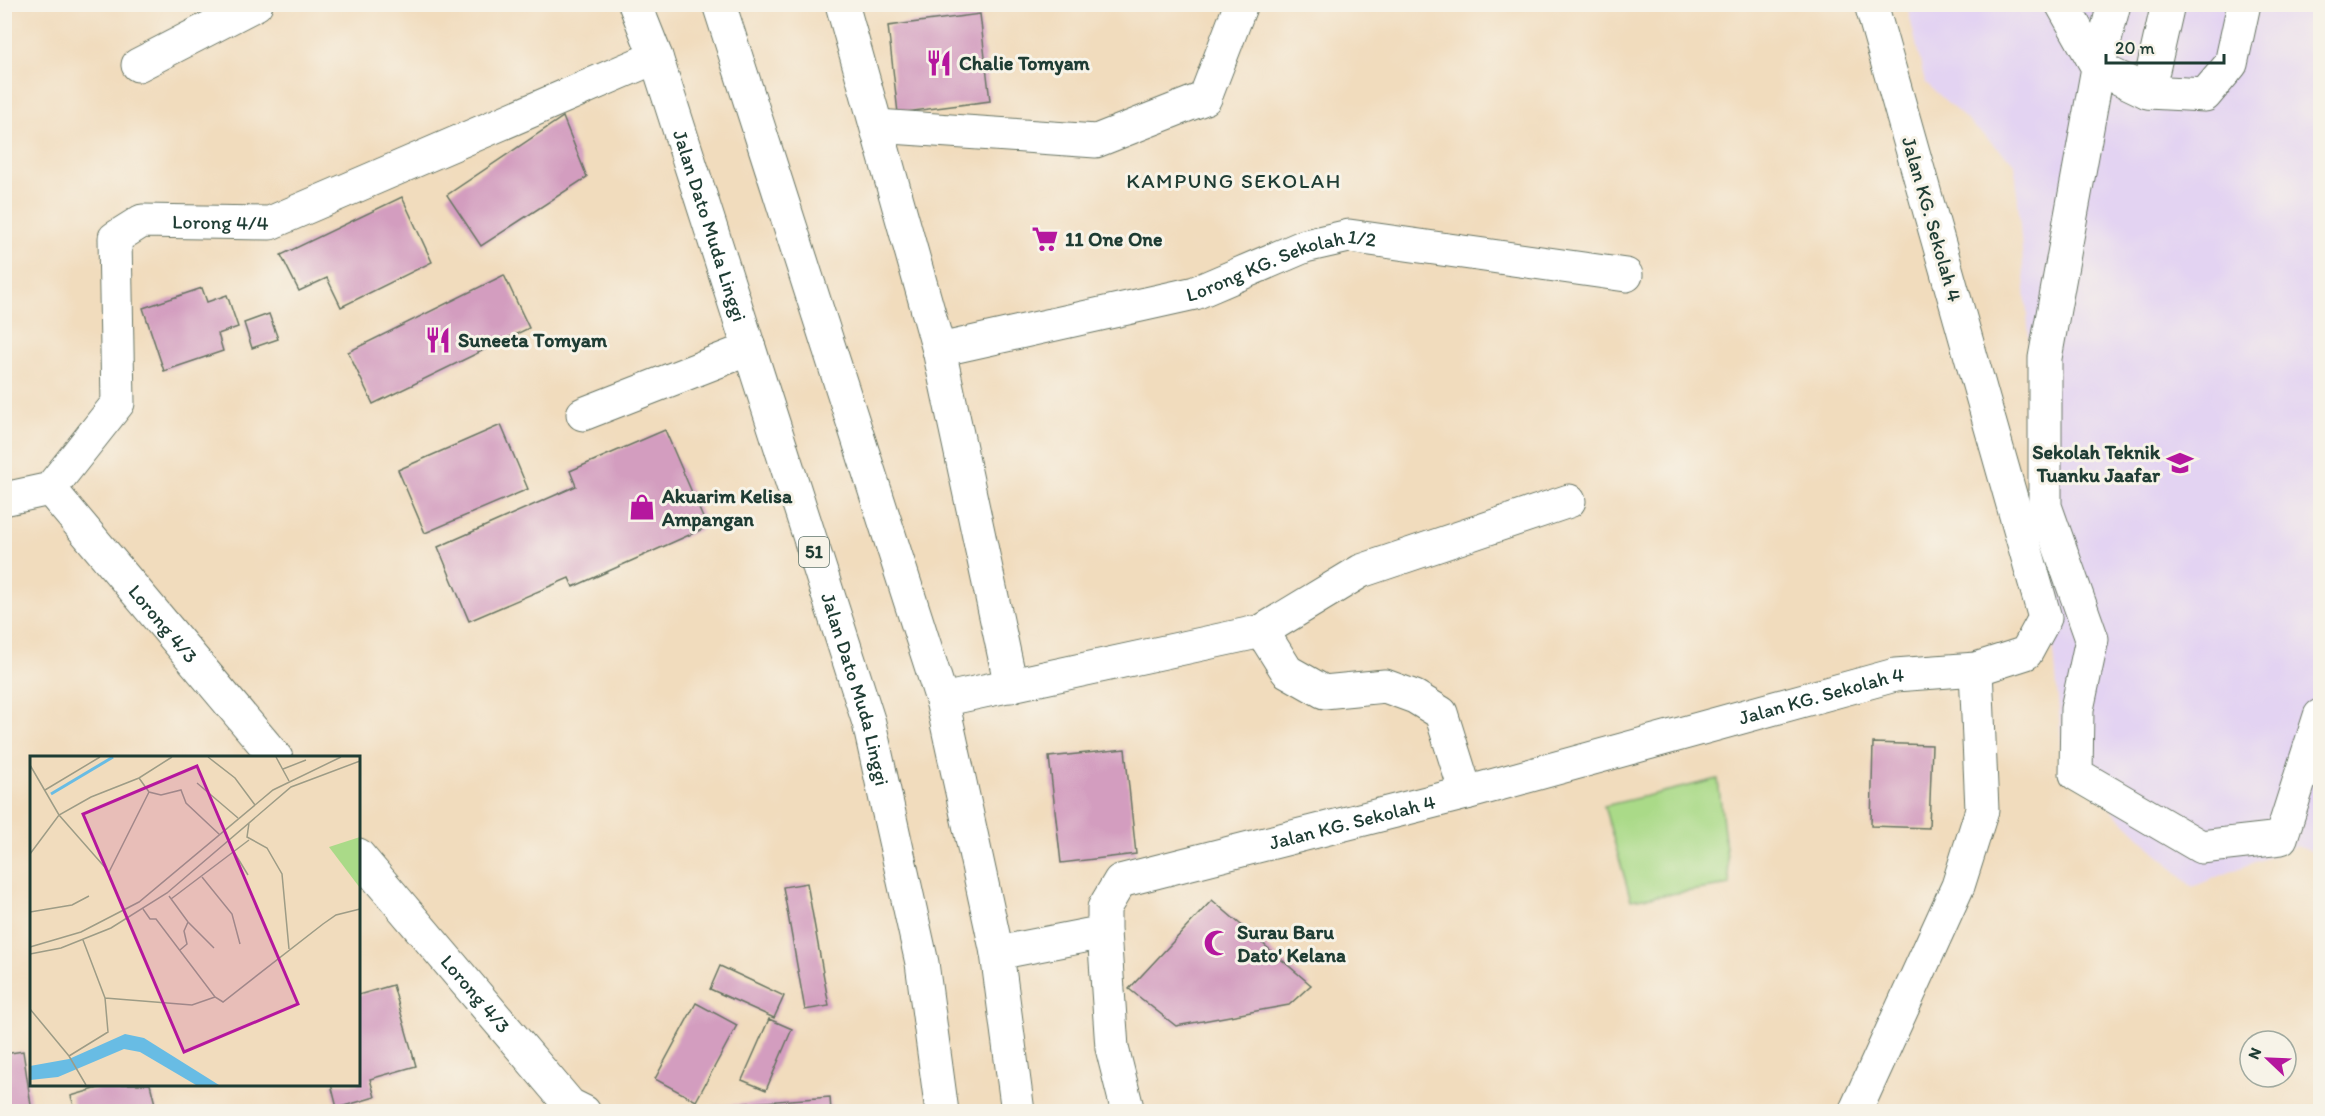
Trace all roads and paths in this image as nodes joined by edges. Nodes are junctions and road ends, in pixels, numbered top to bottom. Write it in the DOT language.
graph roads {
  1 [pos="256,4"];
  2 [pos="635,4"];
  3 [pos="842,4"];
  4 [pos="1241,4"];
  5 [pos="1871,4"];
  6 [pos="2062,4"];
  7 [pos="2114,4"];
  8 [pos="2168,4"];
  9 [pos="2244,4"];
  10 [pos="725,14"];
  11 [pos="656,57"];
  12 [pos="138,65"];
  13 [pos="2098,68"];
  14 [pos="2148,92"];
  15 [pos="877,126"];
  16 [pos="1626,274"];
  17 [pos="749,349"];
  18 [pos="939,350"];
  19 [pos="583,414"];
  20 [pos="50,489"];
  21 [pos="4,499"];
  22 [pos="1569,501"];
  23 [pos="1262,631"];
  24 [pos="1976,669"];
  25 [pos="1011,686"];
  26 [pos="942,700"];
  27 [pos="2320,716"];
  28 [pos="274,756"];
  29 [pos="1466,793"];
  30 [pos="360,857"];
  31 [pos="1104,932"];
  32 [pos="997,953"];
  33 [pos="568,1109"];
  34 [pos="942,1112"];
  35 [pos="1018,1112"];
  36 [pos="1128,1112"];
  37 [pos="1855,1112"];
  1 -- 12 [label="main road"];
  2 -- 11 [label="main road, Jalan Dato Muda Linggi / 51"];
  3 -- 15 [label="main road"];
  4 -- 15 [label="main road"];
  5 -- 24 [label="main road, Jalan KG. Sekolah 4"];
  6 -- 13 [label="main road"];
  7 -- 13 [label="main road"];
  8 -- 14 [label="main road"];
  9 -- 14 [label="main road"];
  10 -- 26 [label="main road"];
  11 -- 17 [label="main road, Jalan Dato Muda Linggi / 51"];
  11 -- 20 [label="main road, Lorong 4/4"];
  13 -- 14 [label="main road"];
  13 -- 27 [label="main road"];
  15 -- 18 [label="main road"];
  16 -- 18 [label="main road, Lorong KG. Sekolah 1/2"];
  17 -- 19 [label="main road"];
  17 -- 34 [label="main road, Jalan Dato Muda Linggi / 51"];
  18 -- 25 [label="main road"];
  20 -- 21 [label="main road"];
  20 -- 28 [label="main road, Lorong 4/3"];
  22 -- 23 [label="main road"];
  23 -- 25 [label="main road"];
  23 -- 29 [label="main road"];
  24 -- 29 [label="main road, Jalan KG. Sekolah 4"];
  24 -- 37 [label="main road"];
  25 -- 26 [label="main road"];
  26 -- 32 [label="main road"];
  29 -- 31 [label="main road, Jalan KG. Sekolah 4"];
  30 -- 33 [label="main road, Lorong 4/3"];
  31 -- 32 [label="main road"];
  31 -- 36 [label="main road, Jalan KG. Sekolah 4"];
  32 -- 35 [label="main road"];
}
